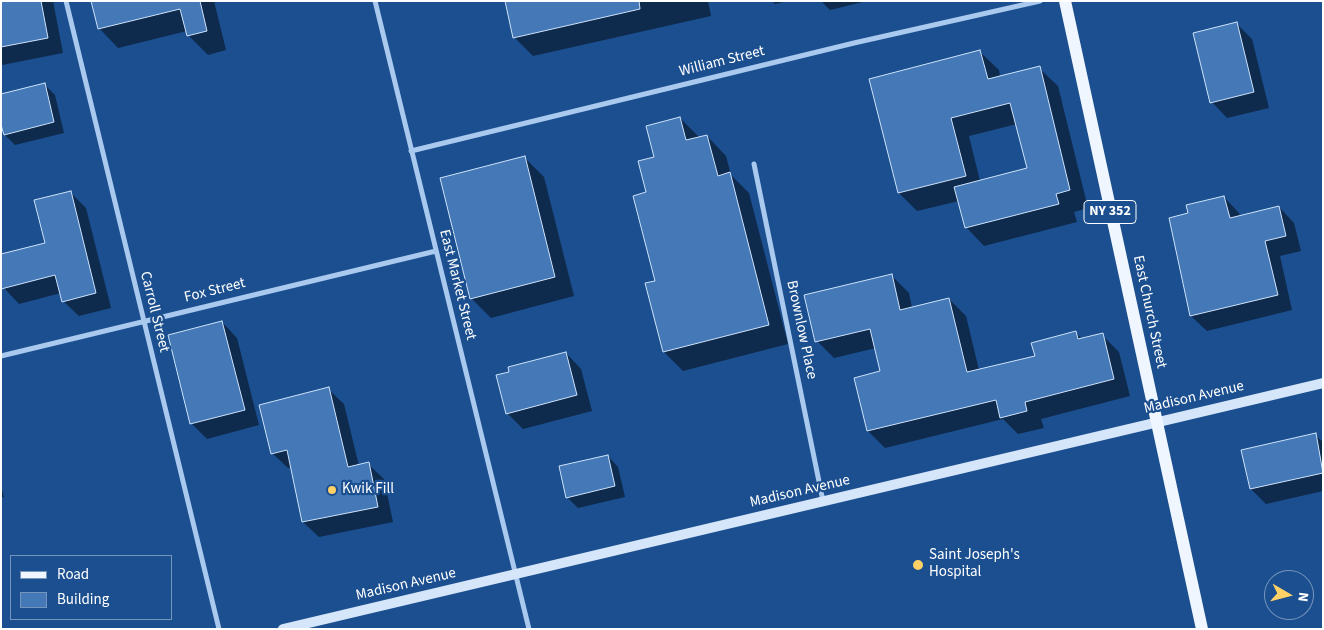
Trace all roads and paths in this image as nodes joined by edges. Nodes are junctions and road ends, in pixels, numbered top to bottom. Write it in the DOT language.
graph roads {
  1 [pos="66,1"];
  2 [pos="375,1"];
  3 [pos="1040,1"];
  4 [pos="1065,1"];
  5 [pos="411,151"];
  6 [pos="754,164"];
  7 [pos="436,250"];
  8 [pos="144,321"];
  9 [pos="1,356"];
  10 [pos="1323,383"];
  11 [pos="1156,423"];
  12 [pos="824,502"];
  13 [pos="516,575"];
  14 [pos="219,629"];
  15 [pos="283,629"];
  16 [pos="529,629"];
  17 [pos="1202,629"];
  1 -- 8 [label="street, Carroll Street"];
  2 -- 5 [label="street, East Market Street"];
  3 -- 5 [label="street, William Street"];
  4 -- 11 [label="main road, East Church Street / NY 352"];
  5 -- 7 [label="street, East Market Street"];
  6 -- 12 [label="street, Brownlow Place"];
  7 -- 8 [label="street, Fox Street"];
  7 -- 13 [label="street, East Market Street"];
  8 -- 9 [label="street, Fox Street"];
  8 -- 14 [label="street, Carroll Street"];
  10 -- 11 [label="main road, Madison Avenue"];
  11 -- 12 [label="main road, Madison Avenue"];
  11 -- 17 [label="main road, East Church Street / NY 352"];
  12 -- 13 [label="main road, Madison Avenue"];
  13 -- 15 [label="main road, Madison Avenue"];
  13 -- 16 [label="street, East Market Street"];
}
